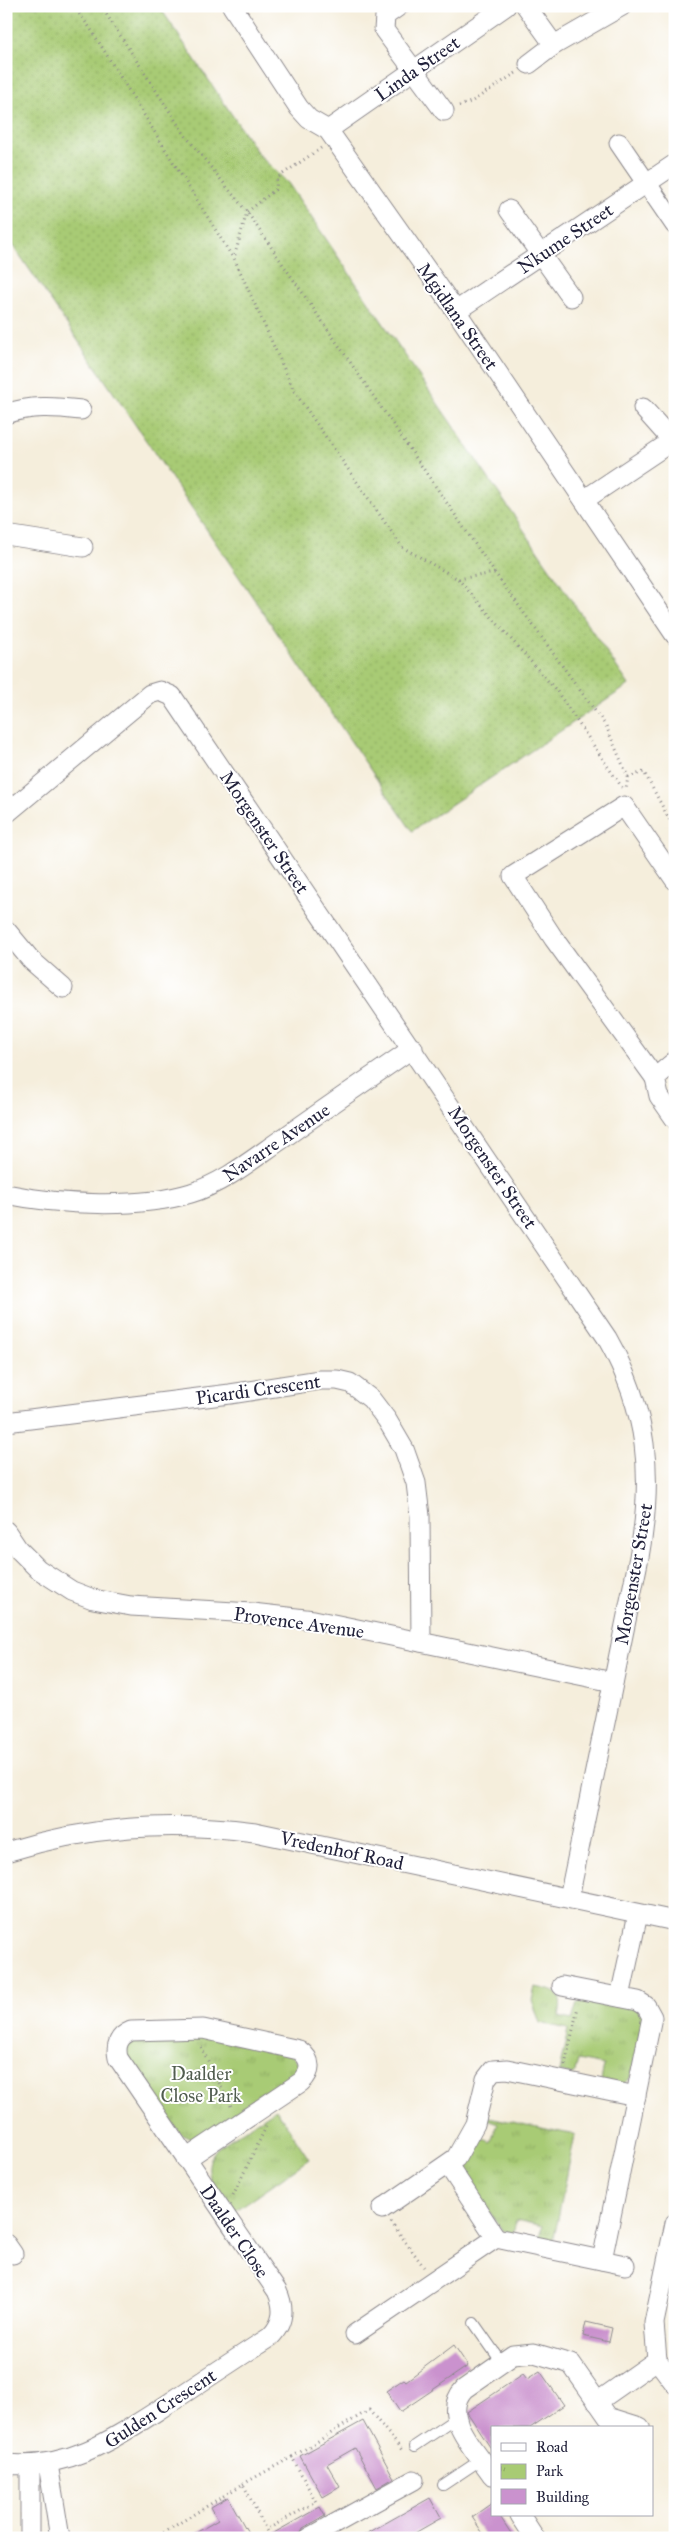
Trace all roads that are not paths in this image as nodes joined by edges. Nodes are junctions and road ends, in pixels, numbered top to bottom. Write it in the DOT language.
graph roads {
  1 [pos="232,6"];
  2 [pos="399,6"];
  3 [pos="506,6"];
  4 [pos="526,6"];
  5 [pos="622,6"];
  6 [pos="554,45"];
  7 [pos="529,64"];
  8 [pos="414,70"];
  9 [pos="444,111"];
  10 [pos="331,134"];
  11 [pos="619,143"];
  12 [pos="675,164"];
  13 [pos="647,182"];
  14 [pos="508,210"];
  15 [pos="675,225"];
  16 [pos="541,254"];
  17 [pos="571,297"];
  18 [pos="456,311"];
  19 [pos="643,408"];
  20 [pos="81,410"];
  21 [pos="6,414"];
  22 [pos="674,441"];
  23 [pos="584,500"];
  24 [pos="6,535"];
  25 [pos="83,547"];
  26 [pos="675,635"];
  27 [pos="6,814"];
  28 [pos="675,880"];
  29 [pos="6,930"];
  30 [pos="64,988"];
  31 [pos="413,1048"];
  32 [pos="675,1061"];
  33 [pos="655,1078"];
  34 [pos="675,1119"];
  35 [pos="6,1194"];
  36 [pos="6,1422"];
  37 [pos="6,1531"];
  38 [pos="421,1642"];
  39 [pos="613,1682"];
  40 [pos="6,1852"];
  41 [pos="568,1898"];
  42 [pos="638,1914"];
  43 [pos="675,1921"];
  44 [pos="562,1986"];
  45 [pos="620,1997"];
  46 [pos="636,2096"];
  47 [pos="186,2160"];
  48 [pos="448,2165"];
  49 [pos="382,2209"];
  50 [pos="675,2223"];
  51 [pos="496,2238"];
  52 [pos="602,2260"];
  53 [pos="625,2265"];
  54 [pos="669,2274"];
  55 [pos="282,2303"];
  56 [pos="474,2323"];
  57 [pos="355,2334"];
  58 [pos="657,2360"];
  59 [pos="502,2363"];
  60 [pos="675,2384"];
  61 [pos="597,2402"];
  62 [pos="455,2419"];
  63 [pos="640,2426"];
  64 [pos="415,2446"];
  65 [pos="482,2459"];
  66 [pos="6,2464"];
  67 [pos="39,2464"];
  68 [pos="491,2473"];
  69 [pos="414,2480"];
  70 [pos="443,2485"];
  71 [pos="521,2516"];
  72 [pos="30,2538"];
  73 [pos="60,2538"];
  74 [pos="309,2538"];
  75 [pos="535,2538"];
  1 -- 10 [label="street, Mgidlana Street"];
  2 -- 8 [label="street"];
  3 -- 8 [label="street, Linda Street"];
  4 -- 6 [label="street"];
  5 -- 6 [label="street"];
  6 -- 7 [label="street"];
  8 -- 9 [label="street"];
  8 -- 10 [label="street, Linda Street"];
  10 -- 18 [label="street, Mgidlana Street"];
  11 -- 13 [label="street"];
  12 -- 13 [label="street, Nkume Street"];
  13 -- 15 [label="street"];
  13 -- 16 [label="street, Nkume Street"];
  14 -- 16 [label="street"];
  16 -- 17 [label="street"];
  16 -- 18 [label="street, Nkume Street"];
  18 -- 23 [label="street, Mgidlana Street"];
  19 -- 22 [label="street"];
  20 -- 21 [label="street"];
  22 -- 23 [label="street"];
  23 -- 26 [label="street, Mgidlana Street"];
  24 -- 25 [label="street"];
  27 -- 31 [label="street, Morgenster Street"];
  28 -- 33 [label="street"];
  29 -- 30 [label="street"];
  31 -- 35 [label="street, Navarre Avenue"];
  31 -- 39 [label="street, Morgenster Street"];
  32 -- 33 [label="street"];
  33 -- 34 [label="street"];
  36 -- 38 [label="street, Picardi Crescent"];
  37 -- 38 [label="street, Provence Avenue"];
  38 -- 39 [label="street, Provence Avenue"];
  39 -- 41 [label="street, Morgenster Street"];
  40 -- 41 [label="street, Vredenhof Road"];
  41 -- 42 [label="street, Vredenhof Road"];
  42 -- 43 [label="street, Vredenhof Road"];
  42 -- 45 [label="street"];
  44 -- 45 [label="street"];
  45 -- 46 [label="street"];
  46 -- 48 [label="street"];
  46 -- 52 [label="street"];
  47 -- 47 [label="street, Daalder Close"];
  47 -- 55 [label="street, Daalder Close"];
  48 -- 49 [label="street"];
  48 -- 51 [label="street"];
  50 -- 54 [label="street"];
  51 -- 52 [label="street"];
  51 -- 57 [label="street"];
  52 -- 53 [label="street"];
  54 -- 58 [label="street"];
  55 -- 67 [label="street, Gulden Crescent"];
  56 -- 59 [label="lane"];
  58 -- 60 [label="street"];
  58 -- 61 [label="street"];
  59 -- 61 [label="street"];
  59 -- 62 [label="street"];
  61 -- 63 [label="street"];
  62 -- 64 [label="lane"];
  62 -- 65 [label="street"];
  65 -- 68 [label="street"];
  65 -- 70 [label="lane"];
  66 -- 67 [label="street, Gulden Crescent"];
  67 -- 72 [label="street"];
  67 -- 73 [label="street"];
  69 -- 74 [label="street"];
  71 -- 75 [label="street"];
}
